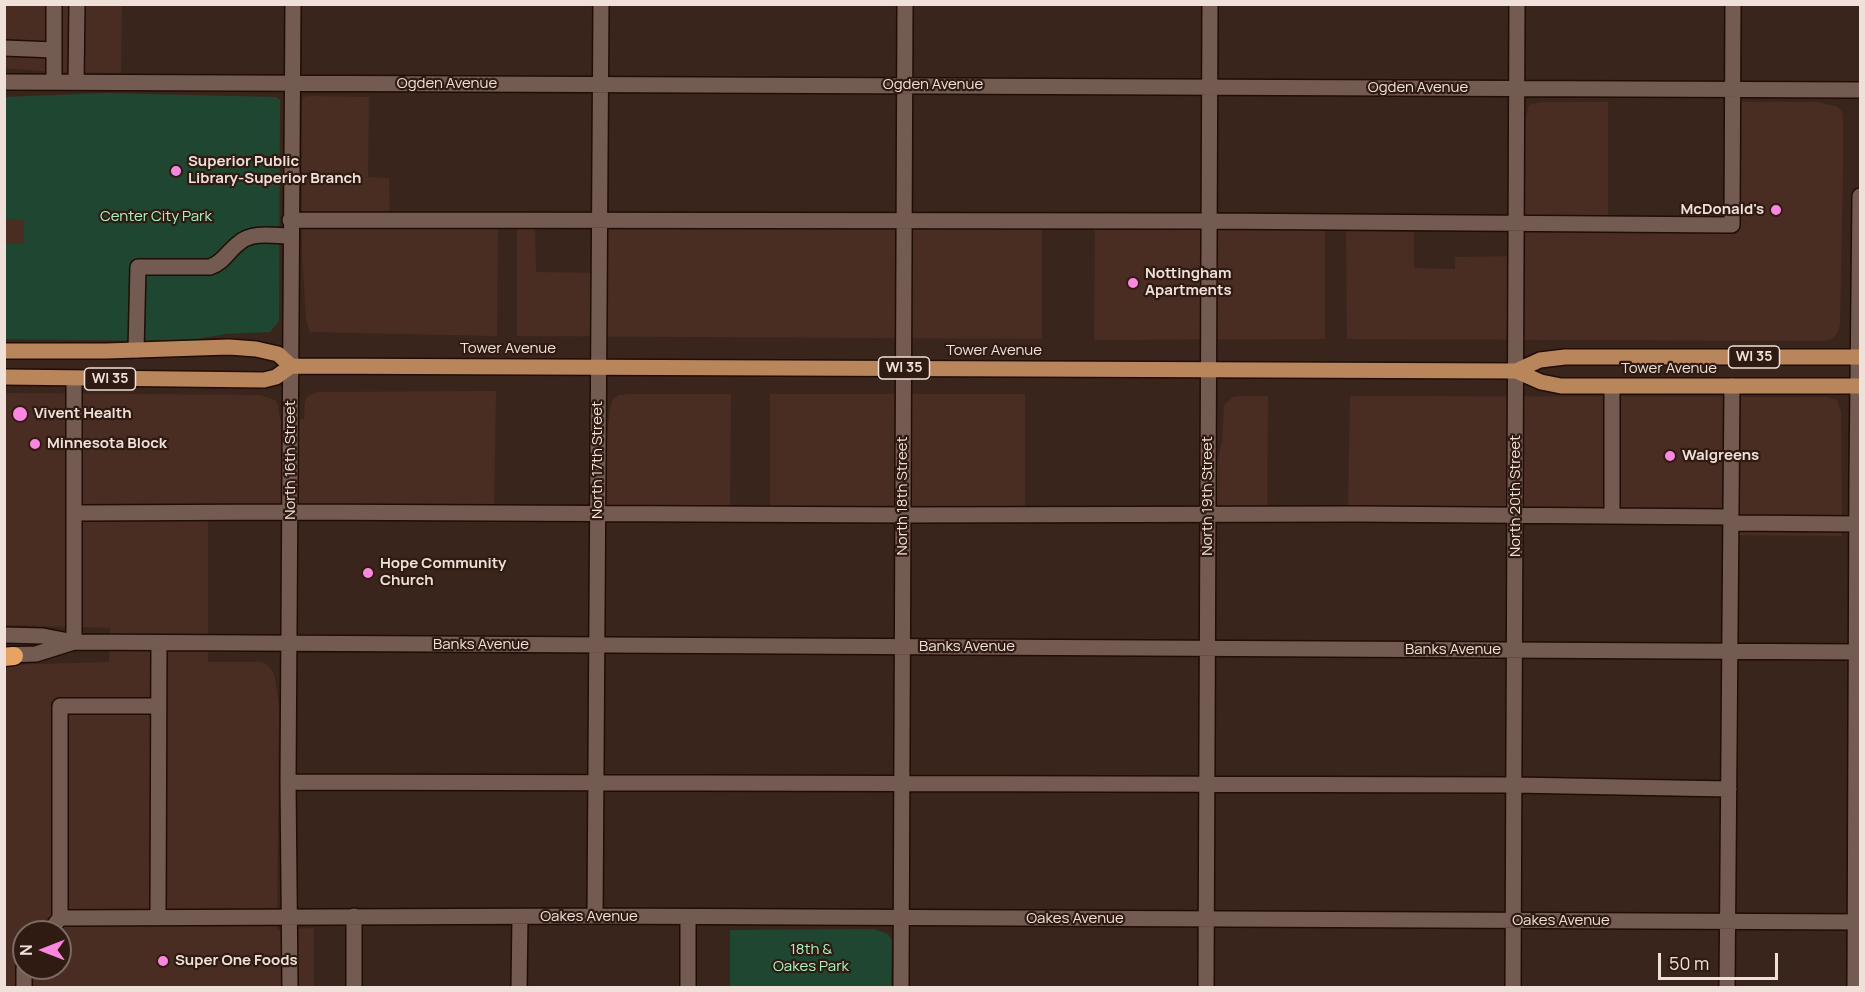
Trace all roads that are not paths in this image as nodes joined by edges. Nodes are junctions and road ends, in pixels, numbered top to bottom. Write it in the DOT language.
graph roads {
  1 [pos="54,4"];
  2 [pos="77,4"];
  3 [pos="293,4"];
  4 [pos="601,4"];
  5 [pos="905,4"];
  6 [pos="1210,4"];
  7 [pos="1517,4"];
  8 [pos="1732,4"];
  9 [pos="4,48"];
  10 [pos="54,50"];
  11 [pos="4,82"];
  12 [pos="54,82"];
  13 [pos="76,82"];
  14 [pos="292,83"];
  15 [pos="600,85"];
  16 [pos="905,85"];
  17 [pos="1210,86"];
  18 [pos="1517,88"];
  19 [pos="1732,89"];
  20 [pos="1860,90"];
  21 [pos="1860,196"];
  22 [pos="290,220"];
  23 [pos="599,220"];
  24 [pos="1209,221"];
  25 [pos="904,222"];
  26 [pos="1516,225"];
  27 [pos="290,236"];
  28 [pos="136,350"];
  29 [pos="4,351"];
  30 [pos="1860,357"];
  31 [pos="291,366"];
  32 [pos="598,367"];
  33 [pos="903,368"];
  34 [pos="1209,369"];
  35 [pos="1516,371"];
  36 [pos="4,377"];
  37 [pos="74,379"];
  38 [pos="1732,386"];
  39 [pos="1859,386"];
  40 [pos="1612,387"];
  41 [pos="291,512"];
  42 [pos="598,512"];
  43 [pos="74,513"];
  44 [pos="1208,514"];
  45 [pos="902,515"];
  46 [pos="1515,516"];
  47 [pos="1612,516"];
  48 [pos="1731,520"];
  49 [pos="1857,524"];
  50 [pos="4,635"];
  51 [pos="74,642"];
  52 [pos="159,643"];
  53 [pos="289,644"];
  54 [pos="596,645"];
  55 [pos="902,646"];
  56 [pos="1208,648"];
  57 [pos="1515,650"];
  58 [pos="1730,652"];
  59 [pos="1858,652"];
  60 [pos="8,656"];
  61 [pos="159,706"];
  62 [pos="288,782"];
  63 [pos="596,782"];
  64 [pos="901,784"];
  65 [pos="1207,785"];
  66 [pos="1514,785"];
  67 [pos="1728,789"];
  68 [pos="289,916"];
  69 [pos="354,916"];
  70 [pos="595,916"];
  71 [pos="520,917"];
  72 [pos="688,917"];
  73 [pos="60,918"];
  74 [pos="158,918"];
  75 [pos="901,918"];
  76 [pos="1206,920"];
  77 [pos="1514,921"];
  78 [pos="1728,921"];
  79 [pos="1858,922"];
  80 [pos="290,987"];
  81 [pos="354,987"];
  82 [pos="519,987"];
  83 [pos="688,987"];
  84 [pos="901,987"];
  85 [pos="1206,987"];
  86 [pos="1513,987"];
  87 [pos="1727,987"];
  88 [pos="1855,987"];
  1 -- 10 [label="street"];
  2 -- 13 [label="street"];
  3 -- 14 [label="street, North 16th Street"];
  4 -- 15 [label="street, North 17th Street"];
  5 -- 16 [label="street, North 18th Street"];
  6 -- 17 [label="street, North 19th Street"];
  7 -- 18 [label="street, North 20th Street"];
  8 -- 19 [label="street"];
  9 -- 10 [label="street"];
  10 -- 12 [label="street"];
  11 -- 12 [label="street, Ogden Avenue"];
  12 -- 13 [label="street, Ogden Avenue"];
  13 -- 14 [label="street, Ogden Avenue"];
  14 -- 15 [label="street, Ogden Avenue"];
  14 -- 22 [label="street, North 16th Street"];
  15 -- 16 [label="street, Ogden Avenue"];
  15 -- 23 [label="street, North 17th Street"];
  16 -- 17 [label="street, Ogden Avenue"];
  16 -- 25 [label="street, North 18th Street"];
  17 -- 18 [label="street, Ogden Avenue"];
  17 -- 24 [label="street, North 19th Street"];
  18 -- 19 [label="street, Ogden Avenue"];
  18 -- 26 [label="street, North 20th Street"];
  19 -- 20 [label="street, Ogden Avenue"];
  19 -- 26 [label="street"];
  21 -- 30 [label="street"];
  22 -- 23 [label="street"];
  22 -- 27 [label="street, North 16th Street"];
  23 -- 25 [label="street"];
  23 -- 32 [label="street, North 17th Street"];
  24 -- 25 [label="street"];
  24 -- 26 [label="street"];
  24 -- 34 [label="street, North 19th Street"];
  25 -- 33 [label="street, North 18th Street"];
  26 -- 35 [label="street, North 20th Street"];
  27 -- 28 [label="street"];
  27 -- 31 [label="street, North 16th Street"];
  28 -- 29 [label="main road, WI 35"];
  28 -- 31 [label="main road, WI 35"];
  30 -- 35 [label="main road, Tower Avenue / WI 35"];
  30 -- 39 [label="street"];
  31 -- 32 [label="main road, Tower Avenue / WI 35"];
  31 -- 37 [label="main road, Tower Avenue / WI 35"];
  31 -- 41 [label="street, North 16th Street"];
  32 -- 33 [label="main road, Tower Avenue / WI 35"];
  32 -- 42 [label="street, North 17th Street"];
  33 -- 34 [label="main road, Tower Avenue / WI 35"];
  33 -- 45 [label="street, North 18th Street"];
  34 -- 35 [label="main road, Tower Avenue / WI 35"];
  34 -- 44 [label="street, North 19th Street"];
  35 -- 40 [label="main road, Tower Avenue / WI 35"];
  35 -- 46 [label="street, North 20th Street"];
  36 -- 37 [label="main road, Tower Avenue / WI 35"];
  37 -- 43 [label="street"];
  38 -- 39 [label="main road, Tower Avenue / WI 35"];
  38 -- 40 [label="main road, Tower Avenue / WI 35"];
  38 -- 48 [label="street"];
  39 -- 49 [label="street"];
  40 -- 47 [label="street"];
  41 -- 42 [label="street"];
  41 -- 43 [label="street"];
  41 -- 53 [label="street, North 16th Street"];
  42 -- 45 [label="street"];
  42 -- 54 [label="street, North 17th Street"];
  43 -- 51 [label="street"];
  44 -- 45 [label="street"];
  44 -- 46 [label="street"];
  44 -- 56 [label="street, North 19th Street"];
  45 -- 55 [label="street, North 18th Street"];
  46 -- 47 [label="street"];
  46 -- 57 [label="street, North 20th Street"];
  47 -- 48 [label="street"];
  48 -- 49 [label="street"];
  48 -- 58 [label="street"];
  49 -- 59 [label="street"];
  50 -- 51 [label="street, Banks Avenue"];
  51 -- 52 [label="street, Banks Avenue"];
  51 -- 60 [label="street, Banks Avenue"];
  52 -- 53 [label="street, Banks Avenue"];
  52 -- 61 [label="street"];
  53 -- 54 [label="street, Banks Avenue"];
  53 -- 62 [label="street, North 16th Street"];
  54 -- 55 [label="street, Banks Avenue"];
  54 -- 63 [label="street, North 17th Street"];
  55 -- 56 [label="street, Banks Avenue"];
  55 -- 64 [label="street, North 18th Street"];
  56 -- 57 [label="street, Banks Avenue"];
  56 -- 65 [label="street, North 19th Street"];
  57 -- 58 [label="street, Banks Avenue"];
  57 -- 66 [label="street, North 20th Street"];
  58 -- 59 [label="street, Banks Avenue"];
  58 -- 67 [label="street"];
  59 -- 79 [label="street"];
  61 -- 73 [label="street"];
  61 -- 74 [label="street"];
  62 -- 63 [label="street"];
  62 -- 68 [label="street, North 16th Street"];
  63 -- 64 [label="street"];
  63 -- 70 [label="street, North 17th Street"];
  64 -- 65 [label="street"];
  64 -- 75 [label="street, North 18th Street"];
  65 -- 66 [label="street"];
  65 -- 76 [label="street, North 19th Street"];
  66 -- 67 [label="street"];
  66 -- 77 [label="street, North 20th Street"];
  67 -- 78 [label="street"];
  68 -- 69 [label="street, Oakes Avenue"];
  68 -- 74 [label="street, Oakes Avenue"];
  68 -- 80 [label="street, North 16th Street"];
  69 -- 71 [label="street, Oakes Avenue"];
  69 -- 81 [label="street"];
  70 -- 71 [label="street, Oakes Avenue"];
  70 -- 72 [label="street, Oakes Avenue"];
  71 -- 82 [label="street"];
  72 -- 75 [label="street, Oakes Avenue"];
  72 -- 83 [label="street"];
  73 -- 74 [label="street, Oakes Avenue"];
  75 -- 76 [label="street, Oakes Avenue"];
  75 -- 84 [label="street, North 18th Street"];
  76 -- 77 [label="street, Oakes Avenue"];
  76 -- 85 [label="street, North 19th Street"];
  77 -- 78 [label="street, Oakes Avenue"];
  77 -- 86 [label="street, North 20th Street"];
  78 -- 79 [label="street, Oakes Avenue"];
  78 -- 87 [label="street"];
  79 -- 88 [label="street"];
}
